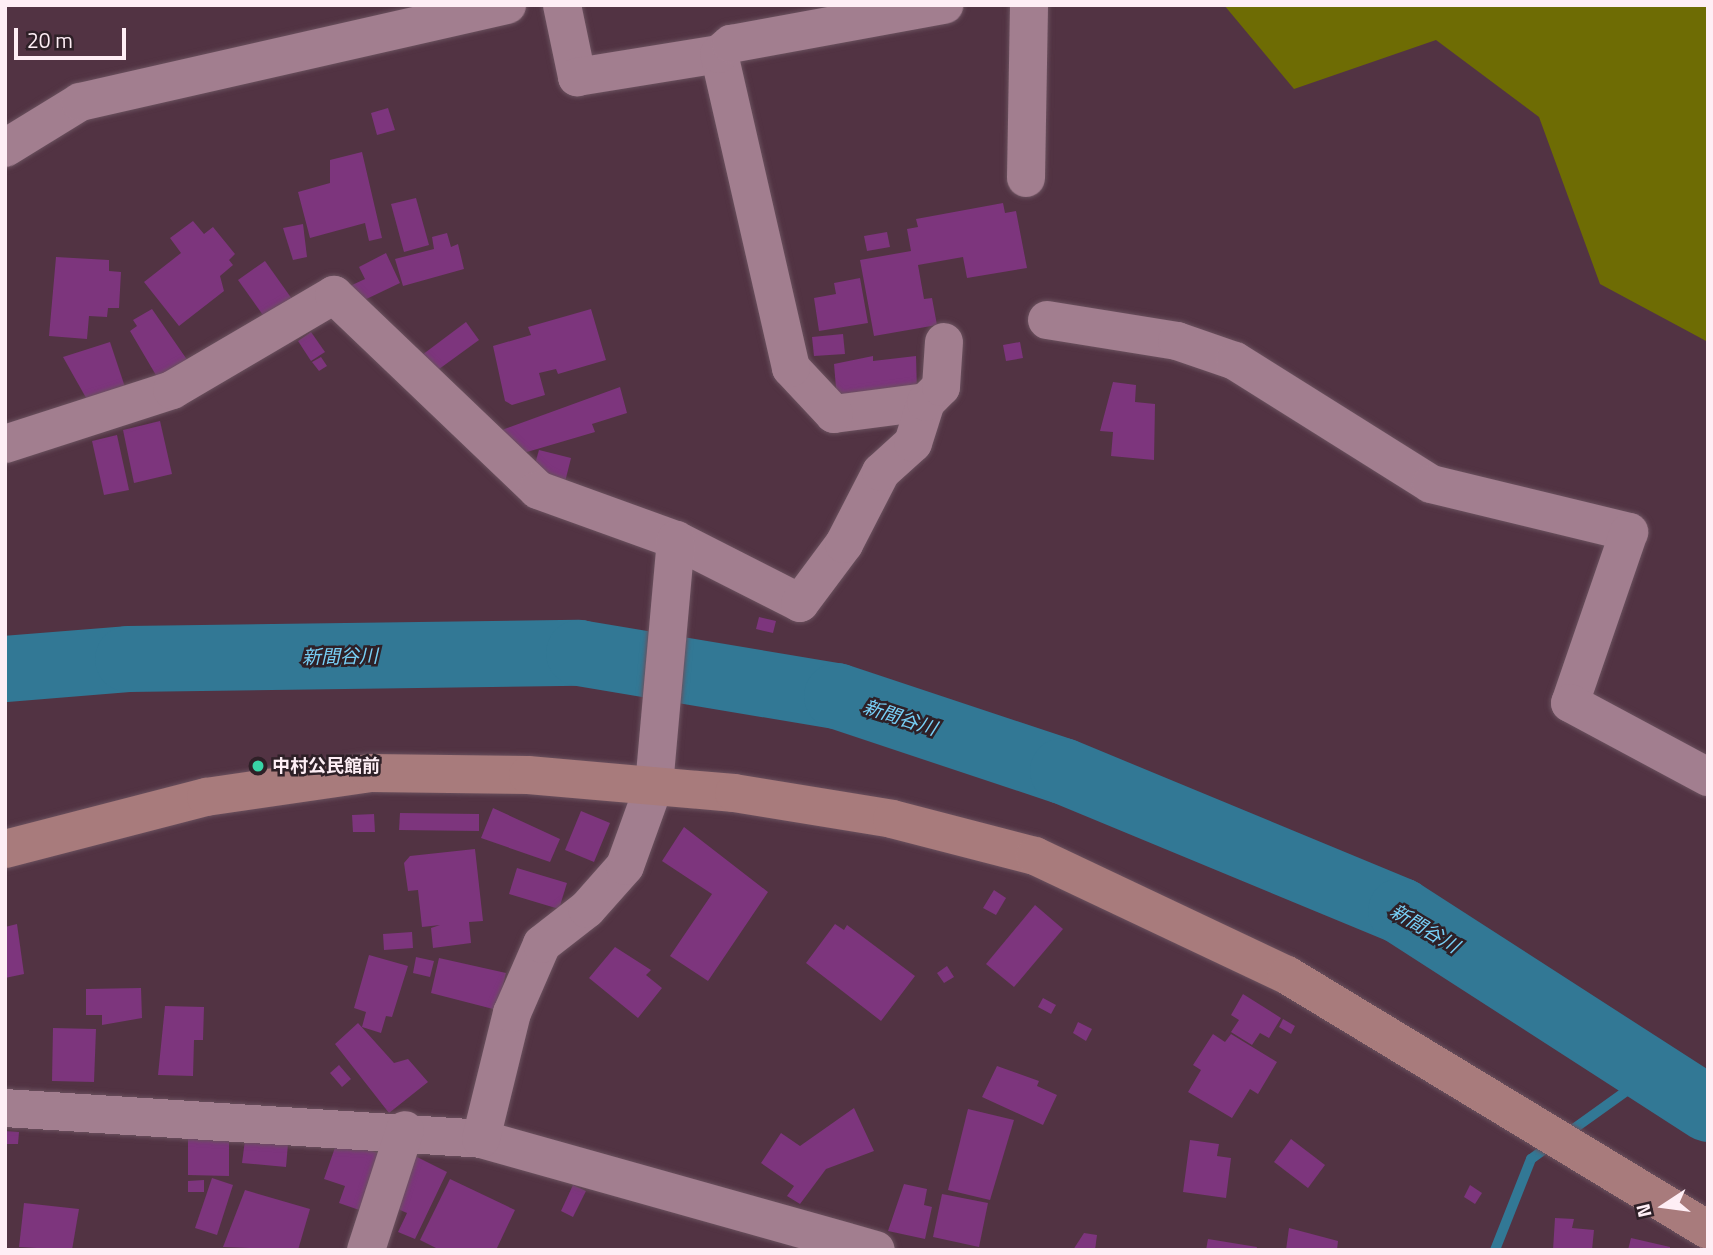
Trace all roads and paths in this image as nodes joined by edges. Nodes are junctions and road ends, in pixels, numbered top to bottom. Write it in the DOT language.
graph roads {
  1 [pos="507,5"];
  2 [pos="562,5"];
  3 [pos="944,5"];
  4 [pos="1029,5"];
  5 [pos="719,54"];
  6 [pos="5,148"];
  7 [pos="1026,178"];
  8 [pos="1047,320"];
  9 [pos="944,342"];
  10 [pos="926,402"];
  11 [pos="5,444"];
  12 [pos="676,540"];
  13 [pos="655,768"];
  14 [pos="1708,777"];
  15 [pos="5,849"];
  16 [pos="5,1108"];
  17 [pos="405,1130"];
  18 [pos="481,1139"];
  19 [pos="1708,1230"];
  20 [pos="366,1250"];
  21 [pos="876,1250"];
  1 -- 6 [label="street"];
  2 -- 5 [label="street"];
  3 -- 5 [label="street"];
  4 -- 7 [label="street"];
  5 -- 10 [label="street"];
  8 -- 14 [label="street"];
  9 -- 10 [label="street"];
  10 -- 12 [label="street"];
  11 -- 12 [label="street"];
  12 -- 13 [label="street"];
  13 -- 15 [label="street"];
  13 -- 18 [label="street"];
  13 -- 19 [label="street"];
  16 -- 17 [label="street"];
  17 -- 18 [label="street"];
  17 -- 20 [label="street"];
  18 -- 21 [label="street"];
}
